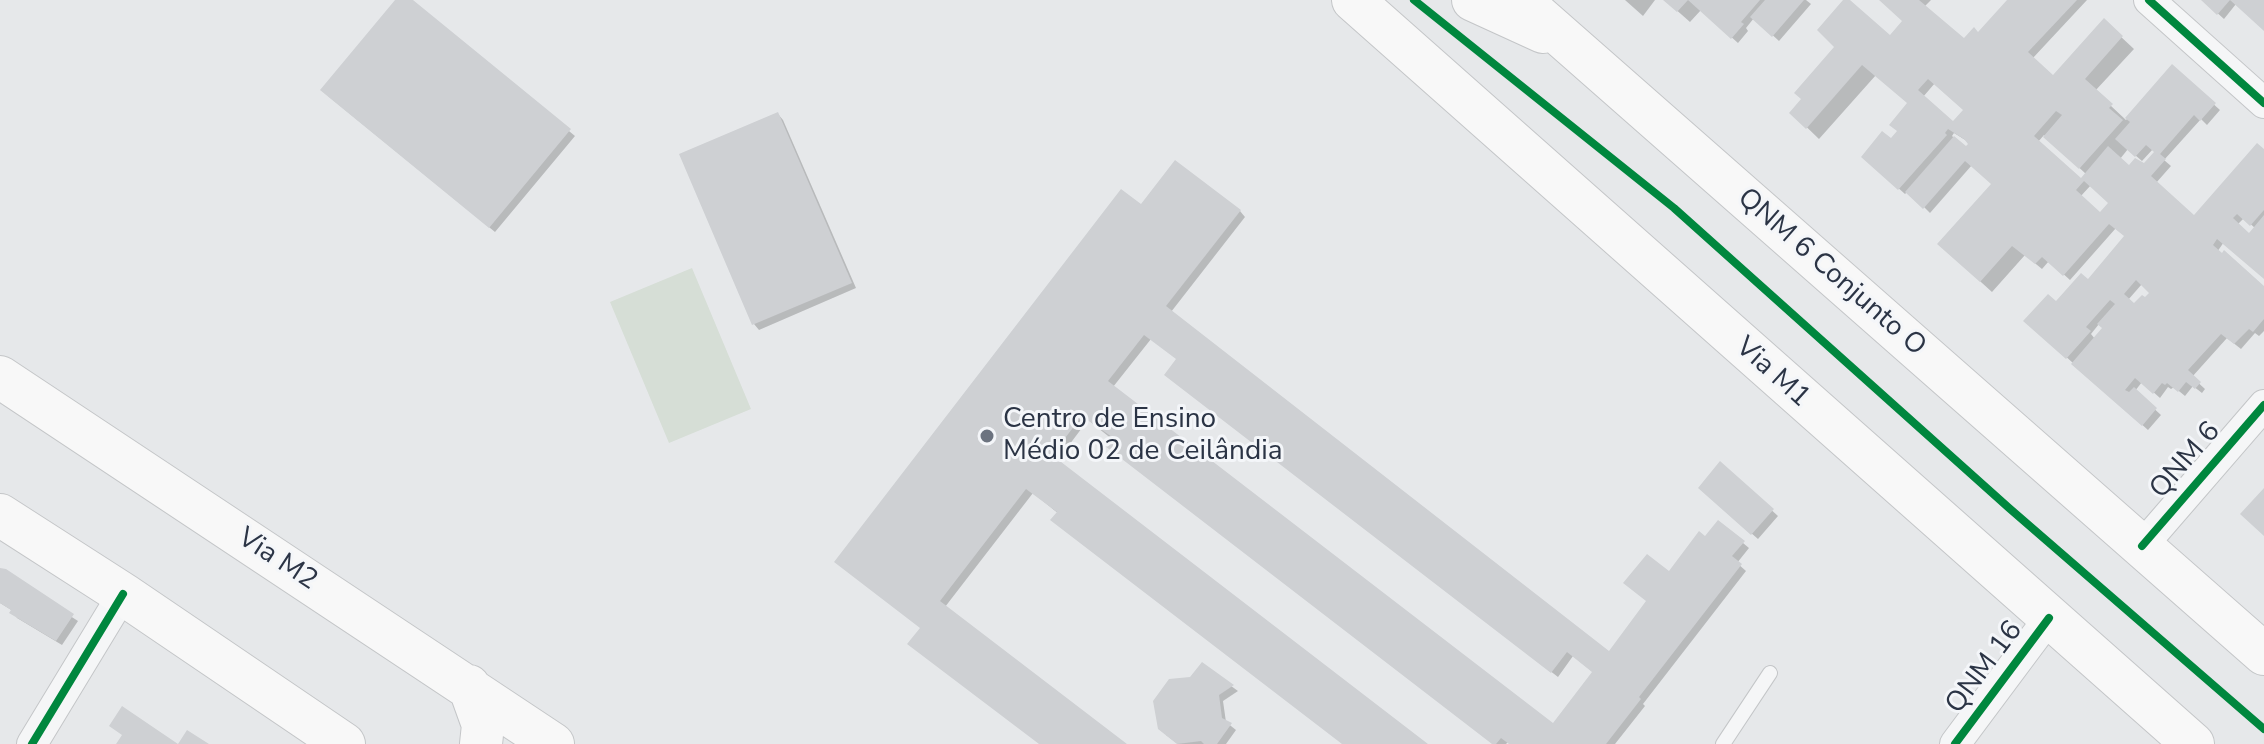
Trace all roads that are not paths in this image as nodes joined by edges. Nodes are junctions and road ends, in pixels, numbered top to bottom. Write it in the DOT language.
graph roads {
  1 [pos="1353,0"];
  2 [pos="1473,0"];
  3 [pos="1520,0"];
  4 [pos="2149,0"];
  5 [pos="1570,44"];
  6 [pos="2264,103"];
  7 [pos="0,377"];
  8 [pos="2264,405"];
  9 [pos="0,515"];
  10 [pos="2142,546"];
  11 [pos="123,594"];
  12 [pos="2049,618"];
  13 [pos="2264,654"];
  14 [pos="1770,673"];
  15 [pos="469,686"];
  16 [pos="32,744"];
  17 [pos="344,744"];
  18 [pos="481,744"];
  19 [pos="553,744"];
  20 [pos="1723,744"];
  21 [pos="1955,744"];
  22 [pos="2193,744"];
  1 -- 12 [label="main road, Via M1"];
  2 -- 5 [label="main road"];
  3 -- 5 [label="main road, QNM 6 Conjunto O"];
  4 -- 6 [label="street"];
  5 -- 10 [label="main road, QNM 6 Conjunto O"];
  7 -- 15 [label="main road, Via M2"];
  8 -- 10 [label="street, QNM 6"];
  9 -- 11 [label="main road"];
  10 -- 13 [label="main road, QNM 6 Conjunto O"];
  11 -- 16 [label="street"];
  11 -- 17 [label="main road"];
  12 -- 21 [label="street, QNM 16"];
  12 -- 22 [label="main road, Via M1"];
  14 -- 20 [label="lane"];
  15 -- 18 [label="main road"];
  15 -- 19 [label="main road, Via M2"];
}
